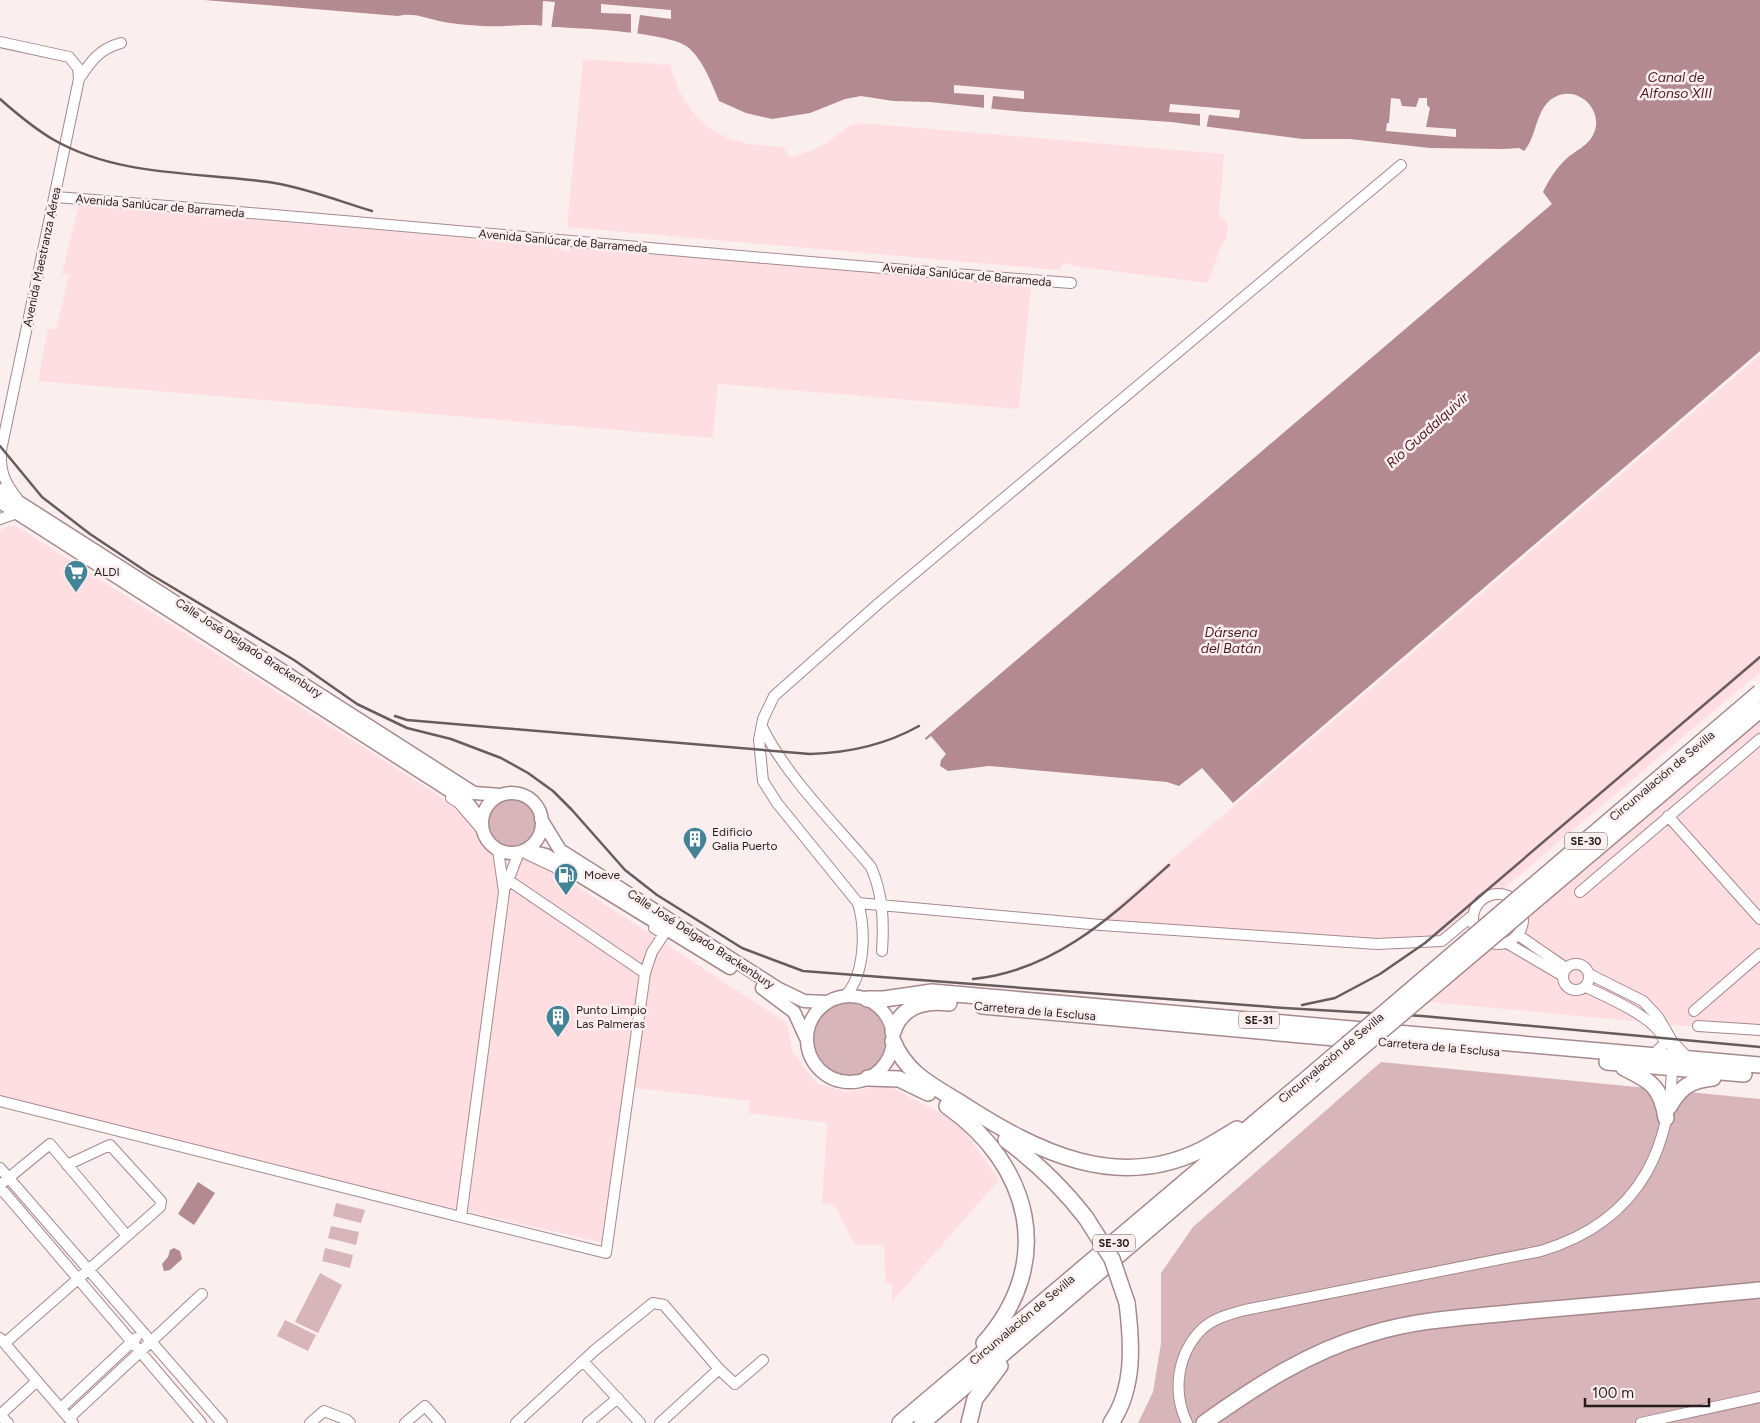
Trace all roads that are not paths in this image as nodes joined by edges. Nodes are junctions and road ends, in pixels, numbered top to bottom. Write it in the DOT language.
graph roads {
  1 [pos="0,42"];
  2 [pos="121,44"];
  3 [pos="79,79"];
  4 [pos="1400,165"];
  5 [pos="55,197"];
  6 [pos="1071,283"];
  7 [pos="0,454"];
  8 [pos="0,490"];
  9 [pos="0,502"];
  10 [pos="19,508"];
  11 [pos="0,519"];
  12 [pos="1760,692"];
  13 [pos="1760,710"];
  14 [pos="762,727"];
  15 [pos="1760,739"];
  16 [pos="501,795"];
  17 [pos="1668,816"];
  18 [pos="541,819"];
  19 [pos="482,826"];
  20 [pos="498,850"];
  21 [pos="522,851"];
  22 [pos="508,880"];
  23 [pos="504,892"];
  24 [pos="1580,892"];
  25 [pos="858,903"];
  26 [pos="882,904"];
  27 [pos="1473,915"];
  28 [pos="1760,920"];
  29 [pos="664,934"];
  30 [pos="1518,935"];
  31 [pos="1507,943"];
  32 [pos="882,951"];
  33 [pos="1760,954"];
  34 [pos="731,968"];
  35 [pos="1565,972"];
  36 [pos="645,974"];
  37 [pos="1589,974"];
  38 [pos="1586,987"];
  39 [pos="846,995"];
  40 [pos="867,999"];
  41 [pos="827,1002"];
  42 [pos="1694,1012"];
  43 [pos="1698,1026"];
  44 [pos="1760,1030"];
  45 [pos="893,1036"];
  46 [pos="806,1038"];
  47 [pos="1672,1041"];
  48 [pos="1690,1059"];
  49 [pos="1663,1061"];
  50 [pos="1612,1062"];
  51 [pos="1760,1065"];
  52 [pos="1742,1073"];
  53 [pos="1760,1075"];
  54 [pos="868,1078"];
  55 [pos="0,1101"];
  56 [pos="1276,1104"];
  57 [pos="1667,1112"];
  58 [pos="968,1114"];
  59 [pos="67,1164"];
  60 [pos="0,1168"];
  61 [pos="4,1181"];
  62 [pos="0,1191"];
  63 [pos="461,1217"];
  64 [pos="127,1236"];
  65 [pos="88,1269"];
  66 [pos="77,1278"];
  67 [pos="1760,1290"];
  68 [pos="202,1294"];
  69 [pos="1039,1324"];
  70 [pos="142,1332"];
  71 [pos="2,1340"];
  72 [pos="150,1341"];
  73 [pos="132,1342"];
  74 [pos="140,1350"];
  75 [pos="763,1360"];
  76 [pos="583,1361"];
  77 [pos="719,1369"];
  78 [pos="951,1379"];
  79 [pos="37,1381"];
  80 [pos="1760,1397"];
  81 [pos="618,1398"];
  82 [pos="61,1408"];
  83 [pos="71,1420"];
  84 [pos="1206,1422"];
  85 [pos="8,1423"];
  86 [pos="201,1423"];
  87 [pos="222,1423"];
  88 [pos="310,1423"];
  89 [pos="350,1423"];
  90 [pos="404,1423"];
  91 [pos="440,1423"];
  92 [pos="516,1423"];
  93 [pos="588,1423"];
  94 [pos="640,1423"];
  95 [pos="660,1423"];
  96 [pos="900,1423"];
  97 [pos="922,1423"];
  98 [pos="969,1423"];
  99 [pos="1111,1423"];
  100 [pos="1187,1423"];
  101 [pos="1641,1423"];
  1 -- 3 [label="street, Avenida Maestranza Aérea"];
  2 -- 3 [label="street"];
  3 -- 5 [label="street, Avenida Maestranza Aérea"];
  4 -- 14 [label="street"];
  5 -- 6 [label="street, Avenida Sanlúcar de Barrameda"];
  5 -- 7 [label="street, Avenida Maestranza Aérea"];
  7 -- 10 [label="street, Avenida Maestranza Aérea"];
  8 -- 10 [label="main road, Calle José Delgado Brackenbury"];
  9 -- 10 [label="main road, Calle José Delgado Brackenbury"];
  10 -- 11 [label="street"];
  10 -- 16 [label="main road, Calle José Delgado Brackenbury"];
  10 -- 19 [label="main road, Calle José Delgado Brackenbury"];
  12 -- 56 [label="highway, Circunvalación de Sevilla / SE-30, bridge"];
  13 -- 69 [label="highway, Circunvalación de Sevilla / SE-30, bridge"];
  14 -- 25 [label="street"];
  14 -- 26 [label="street"];
  15 -- 17 [label="street"];
  16 -- 18 [label="main road"];
  16 -- 19 [label="main road"];
  17 -- 24 [label="street"];
  17 -- 28 [label="street"];
  18 -- 21 [label="main road"];
  18 -- 41 [label="main road, Calle José Delgado Brackenbury"];
  19 -- 20 [label="main road"];
  20 -- 21 [label="main road"];
  20 -- 23 [label="street"];
  21 -- 22 [label="street"];
  21 -- 29 [label="street"];
  21 -- 34 [label="main road, Calle José Delgado Brackenbury"];
  22 -- 23 [label="street"];
  22 -- 36 [label="street"];
  23 -- 63 [label="street"];
  25 -- 26 [label="street"];
  25 -- 39 [label="street"];
  26 -- 27 [label="street"];
  26 -- 32 [label="street"];
  27 -- 30 [label="street"];
  27 -- 31 [label="street"];
  29 -- 34 [label="street"];
  29 -- 36 [label="street"];
  30 -- 31 [label="street"];
  30 -- 35 [label="street"];
  31 -- 35 [label="street"];
  33 -- 42 [label="street"];
  34 -- 46 [label="main road, Calle José Delgado Brackenbury"];
  35 -- 37 [label="street"];
  35 -- 38 [label="street"];
  36 -- 63 [label="street"];
  37 -- 38 [label="street"];
  37 -- 47 [label="street"];
  38 -- 49 [label="street"];
  39 -- 40 [label="main road"];
  39 -- 41 [label="main road"];
  40 -- 45 [label="main road"];
  40 -- 49 [label="highway, Carretera de la Esclusa / SE-31"];
  41 -- 46 [label="main road"];
  43 -- 44 [label="street"];
  45 -- 50 [label="highway, Carretera de la Esclusa / SE-31"];
  45 -- 54 [label="main road"];
  45 -- 58 [label="highway"];
  46 -- 54 [label="main road"];
  47 -- 48 [label="street"];
  47 -- 49 [label="street"];
  48 -- 49 [label="highway, SE-31"];
  48 -- 51 [label="highway, SE-31"];
  49 -- 50 [label="highway, Carretera de la Esclusa / SE-31"];
  49 -- 52 [label="highway, Carretera de la Esclusa / SE-31"];
  49 -- 57 [label="street"];
  50 -- 57 [label="highway"];
  52 -- 53 [label="highway, Carretera de la Esclusa / SE-31"];
  52 -- 57 [label="highway"];
  54 -- 58 [label="highway"];
  55 -- 63 [label="street"];
  56 -- 58 [label="highway"];
  56 -- 78 [label="highway, Circunvalación de Sevilla / SE-30"];
  57 -- 100 [label="street"];
  58 -- 78 [label="highway"];
  58 -- 99 [label="highway, bridge"];
  59 -- 61 [label="street"];
  59 -- 64 [label="street"];
  59 -- 64 [label="street"];
  60 -- 61 [label="street"];
  61 -- 65 [label="street"];
  62 -- 66 [label="street"];
  64 -- 65 [label="street"];
  65 -- 66 [label="street"];
  65 -- 70 [label="street"];
  66 -- 71 [label="street"];
  66 -- 73 [label="street"];
  67 -- 84 [label="highway"];
  68 -- 72 [label="street"];
  69 -- 97 [label="highway, Circunvalación de Sevilla / SE-30"];
  69 -- 98 [label="highway"];
  70 -- 72 [label="street"];
  70 -- 73 [label="street"];
  71 -- 79 [label="street"];
  72 -- 74 [label="street"];
  72 -- 87 [label="street"];
  73 -- 74 [label="street"];
  73 -- 82 [label="street"];
  74 -- 83 [label="street"];
  74 -- 86 [label="street"];
  75 -- 77 [label="street"];
  76 -- 77 [label="street"];
  76 -- 81 [label="street"];
  76 -- 92 [label="street"];
  77 -- 95 [label="street"];
  78 -- 96 [label="highway, Circunvalación de Sevilla / SE-30"];
  79 -- 82 [label="street"];
  79 -- 85 [label="street"];
  80 -- 101 [label="street"];
  81 -- 93 [label="street"];
  81 -- 94 [label="street"];
  82 -- 83 [label="street"];
  88 -- 89 [label="street"];
  90 -- 91 [label="street"];
}
